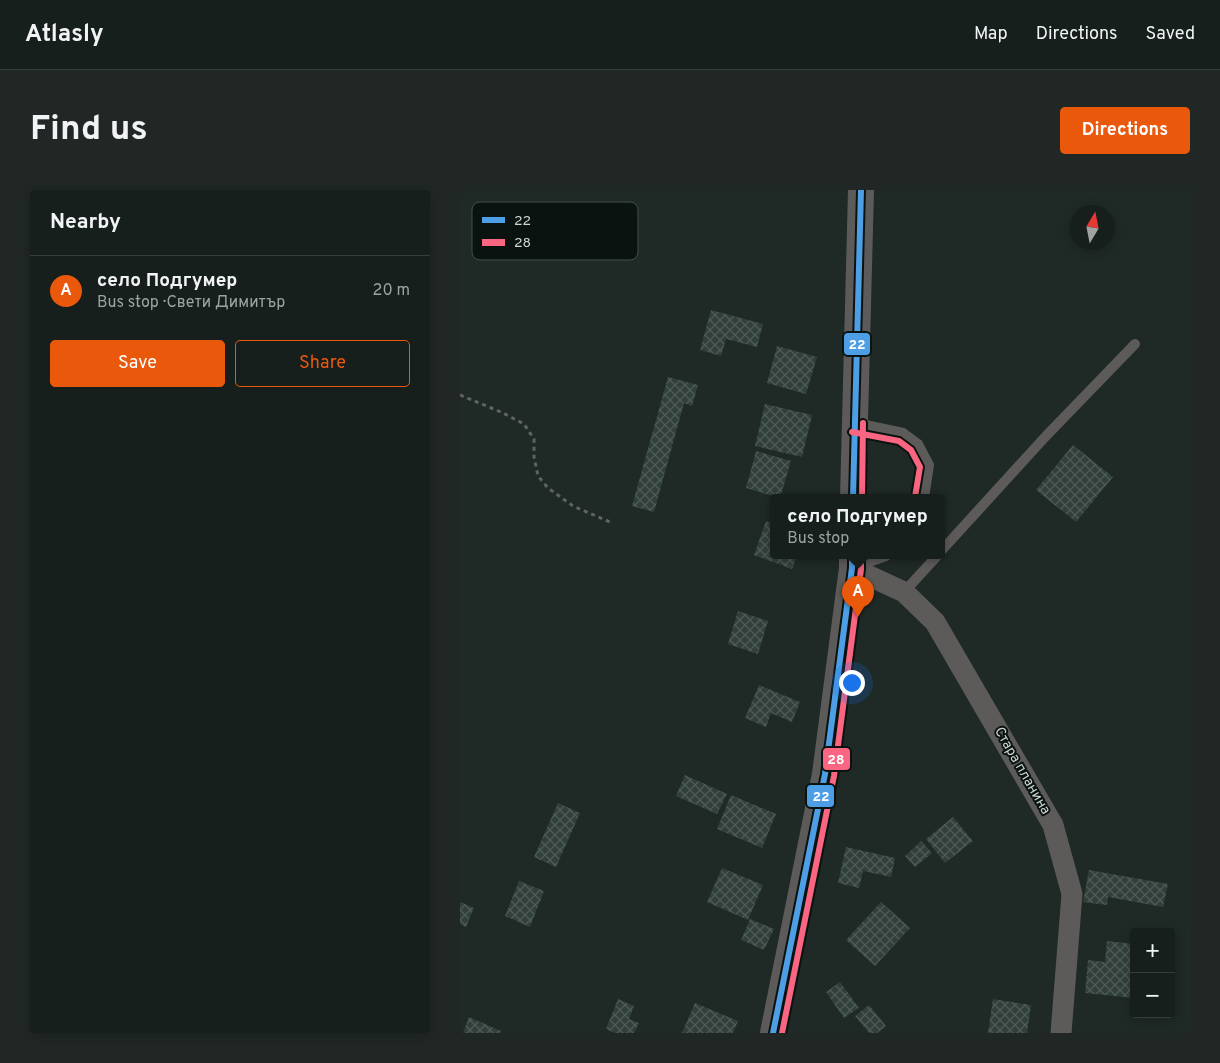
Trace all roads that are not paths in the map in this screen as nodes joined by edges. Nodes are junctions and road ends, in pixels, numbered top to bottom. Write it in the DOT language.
graph roads {
  1 [pos="861,190"];
  2 [pos="1135,344"];
  3 [pos="854,423"];
  4 [pos="853,494"];
  5 [pos="925,494"];
  6 [pos="945,547"];
  7 [pos="869,559"];
  8 [pos="934,559"];
  9 [pos="852,562"];
  10 [pos="904,592"];
  11 [pos="774,1033"];
  12 [pos="1061,1033"];
  1 -- 3 [label="street"];
  2 -- 6 [label="lane"];
  3 -- 4 [label="street"];
  3 -- 5 [label="lane"];
  7 -- 9 [label="lane"];
  8 -- 10 [label="lane"];
  9 -- 10 [label="street, Стара планина"];
  9 -- 11 [label="street"];
  10 -- 12 [label="street, Стара планина"];
}
